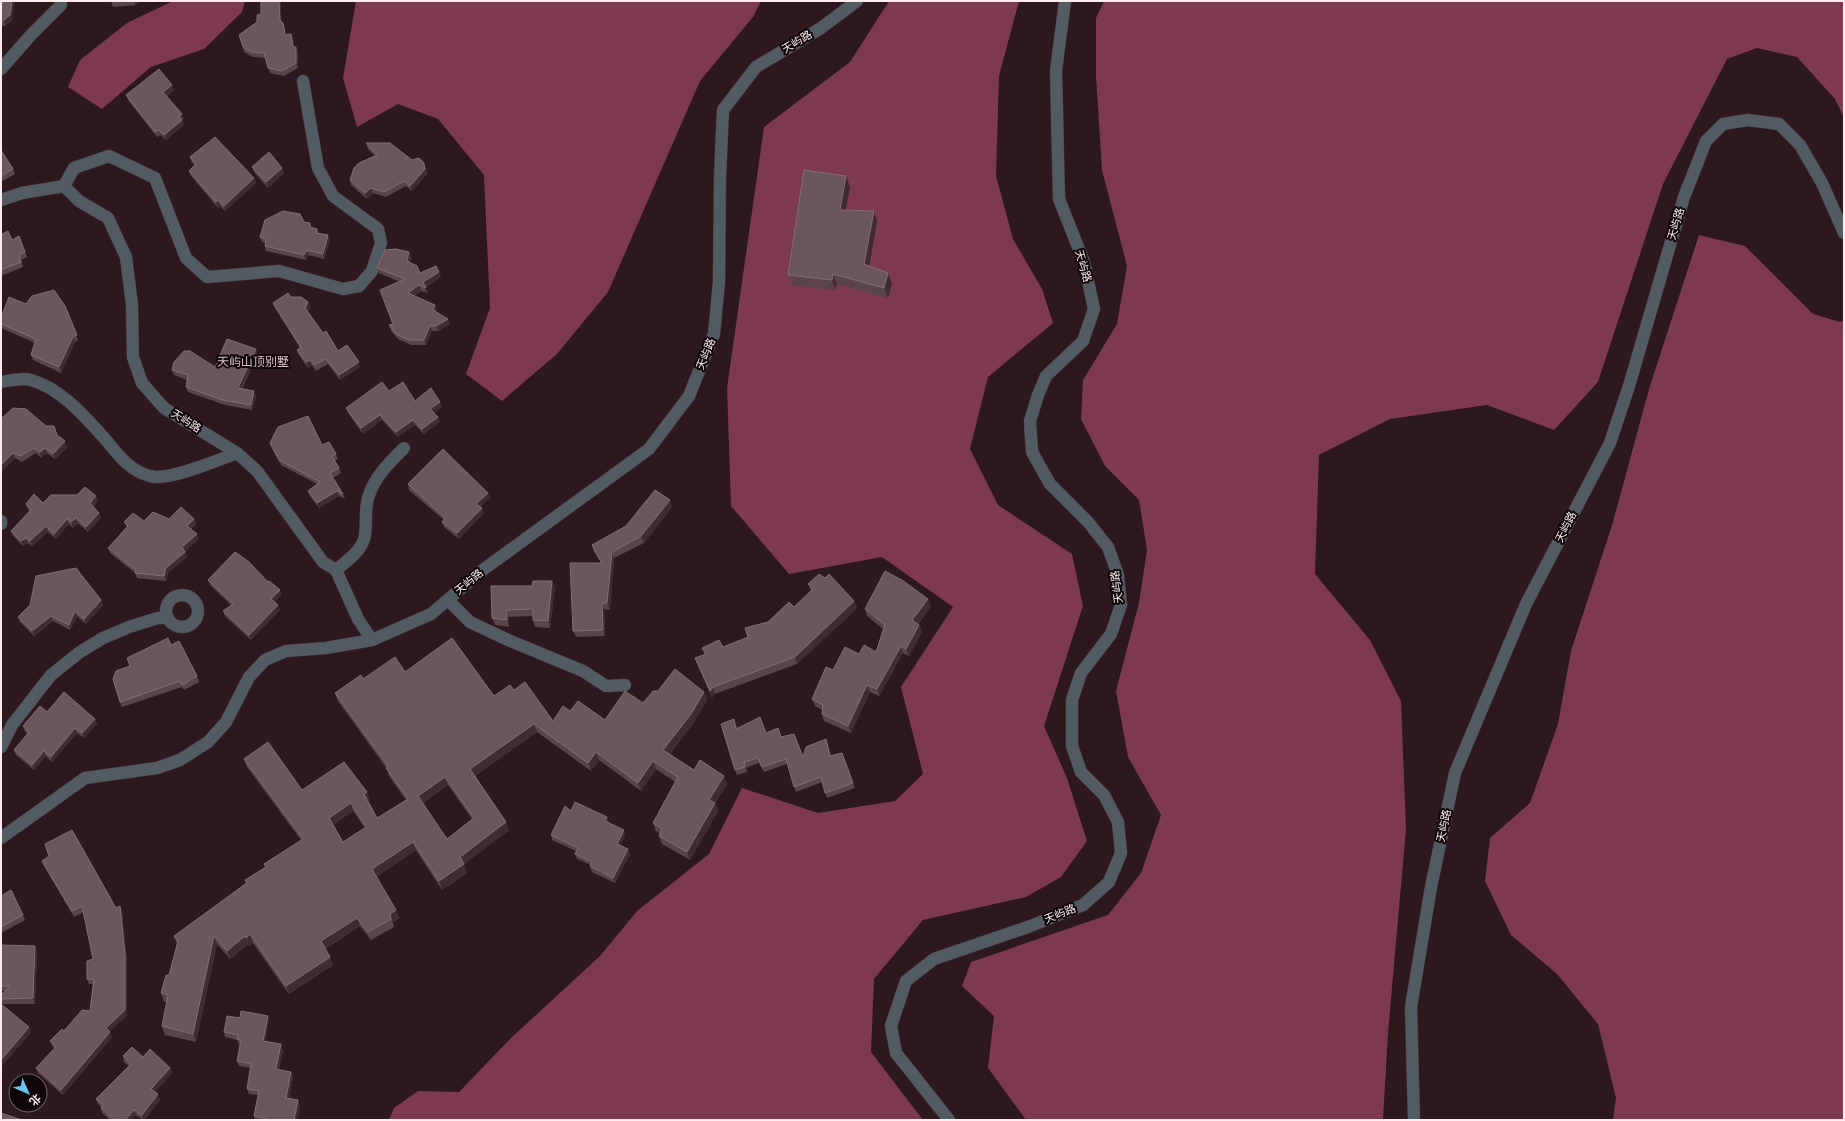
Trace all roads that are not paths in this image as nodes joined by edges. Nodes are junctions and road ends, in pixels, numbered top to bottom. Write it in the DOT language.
graph roads {
  1 [pos="857,1"];
  2 [pos="1065,1"];
  3 [pos="61,5"];
  4 [pos="1,69"];
  5 [pos="303,81"];
  6 [pos="64,186"];
  7 [pos="1,200"];
  8 [pos="1844,233"];
  9 [pos="1,382"];
  10 [pos="404,448"];
  11 [pos="237,453"];
  12 [pos="336,570"];
  13 [pos="448,600"];
  14 [pos="168,618"];
  15 [pos="372,640"];
  16 [pos="625,685"];
  17 [pos="1,747"];
  18 [pos="1,838"];
  19 [pos="949,1120"];
  20 [pos="1414,1120"];
  1 -- 13 [label="street, 天屿路"];
  2 -- 19 [label="street, 天屿路"];
  3 -- 4 [label="street"];
  5 -- 6 [label="street"];
  6 -- 7 [label="street"];
  6 -- 11 [label="street, 天屿路"];
  8 -- 20 [label="street, 天屿路"];
  9 -- 11 [label="street"];
  10 -- 12 [label="street"];
  11 -- 12 [label="street, 天屿路"];
  12 -- 15 [label="street, 天屿路"];
  13 -- 15 [label="street, 天屿路"];
  13 -- 16 [label="street"];
  14 -- 17 [label="street"];
  15 -- 18 [label="street"];
}
